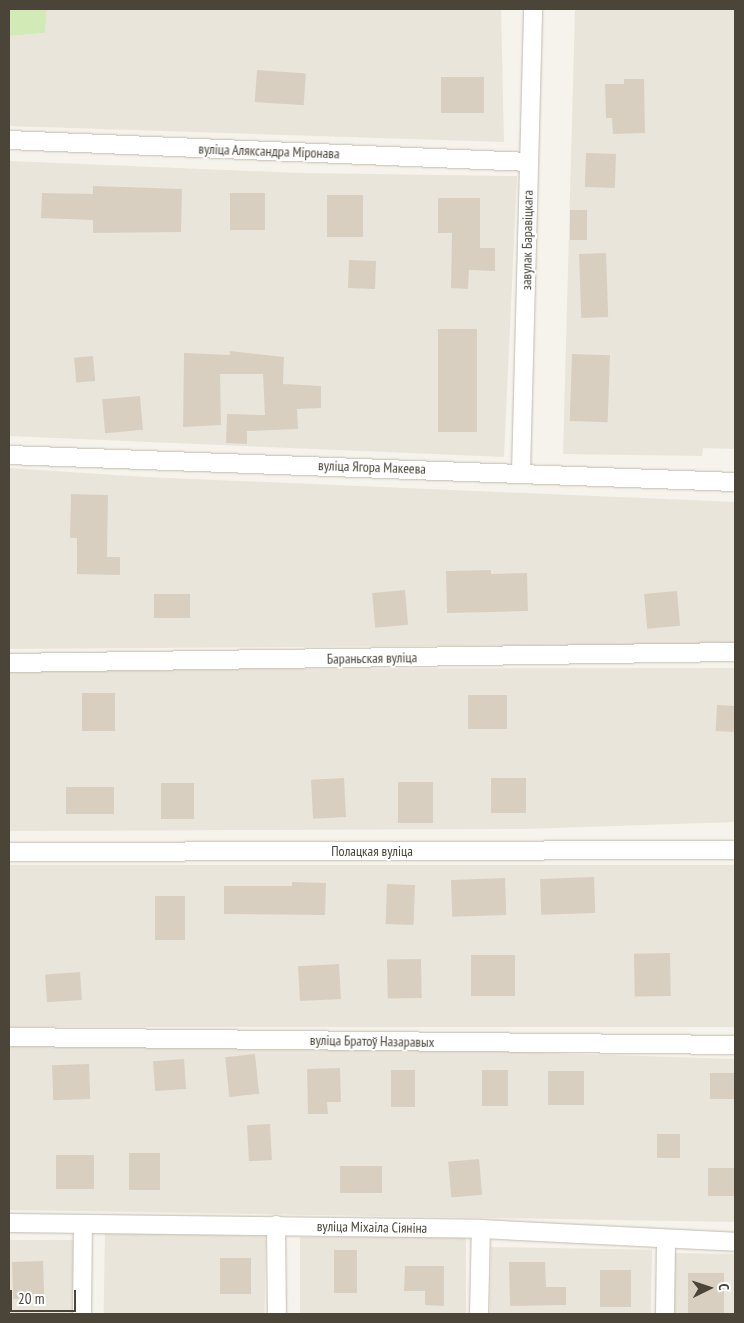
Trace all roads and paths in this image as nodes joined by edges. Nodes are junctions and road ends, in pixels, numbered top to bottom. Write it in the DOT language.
graph roads {
  1 [pos="533,9"];
  2 [pos="9,140"];
  3 [pos="529,162"];
  4 [pos="9,455"];
  5 [pos="521,472"];
  6 [pos="735,482"];
  7 [pos="735,652"];
  8 [pos="9,663"];
  9 [pos="735,850"];
  10 [pos="9,852"];
  11 [pos="9,1037"];
  12 [pos="735,1045"];
  13 [pos="9,1223"];
  14 [pos="83,1224"];
  15 [pos="276,1225"];
  16 [pos="480,1229"];
  17 [pos="666,1240"];
  18 [pos="735,1242"];
  19 [pos="82,1314"];
  20 [pos="277,1314"];
  21 [pos="479,1314"];
  22 [pos="665,1314"];
  1 -- 3 [label="street, завулак Баравіцкага"];
  2 -- 3 [label="street, вуліца Аляксандра Міронава"];
  3 -- 5 [label="street, завулак Баравіцкага"];
  4 -- 5 [label="street, вуліца Ягора Макеева"];
  5 -- 6 [label="street, вуліца Ягора Макеева"];
  7 -- 8 [label="street, Бараньская вуліца"];
  9 -- 10 [label="street, Полацкая вуліца"];
  11 -- 12 [label="street, вуліца Братоў Назаравых"];
  13 -- 14 [label="street, вуліца Міхаіла Сіяніна"];
  14 -- 15 [label="street, вуліца Міхаіла Сіяніна"];
  14 -- 19 [label="street"];
  15 -- 16 [label="street, вуліца Міхаіла Сіяніна"];
  15 -- 20 [label="street"];
  16 -- 17 [label="street, вуліца Міхаіла Сіяніна"];
  16 -- 21 [label="street"];
  17 -- 18 [label="street, вуліца Міхаіла Сіяніна"];
  17 -- 22 [label="street"];
}
